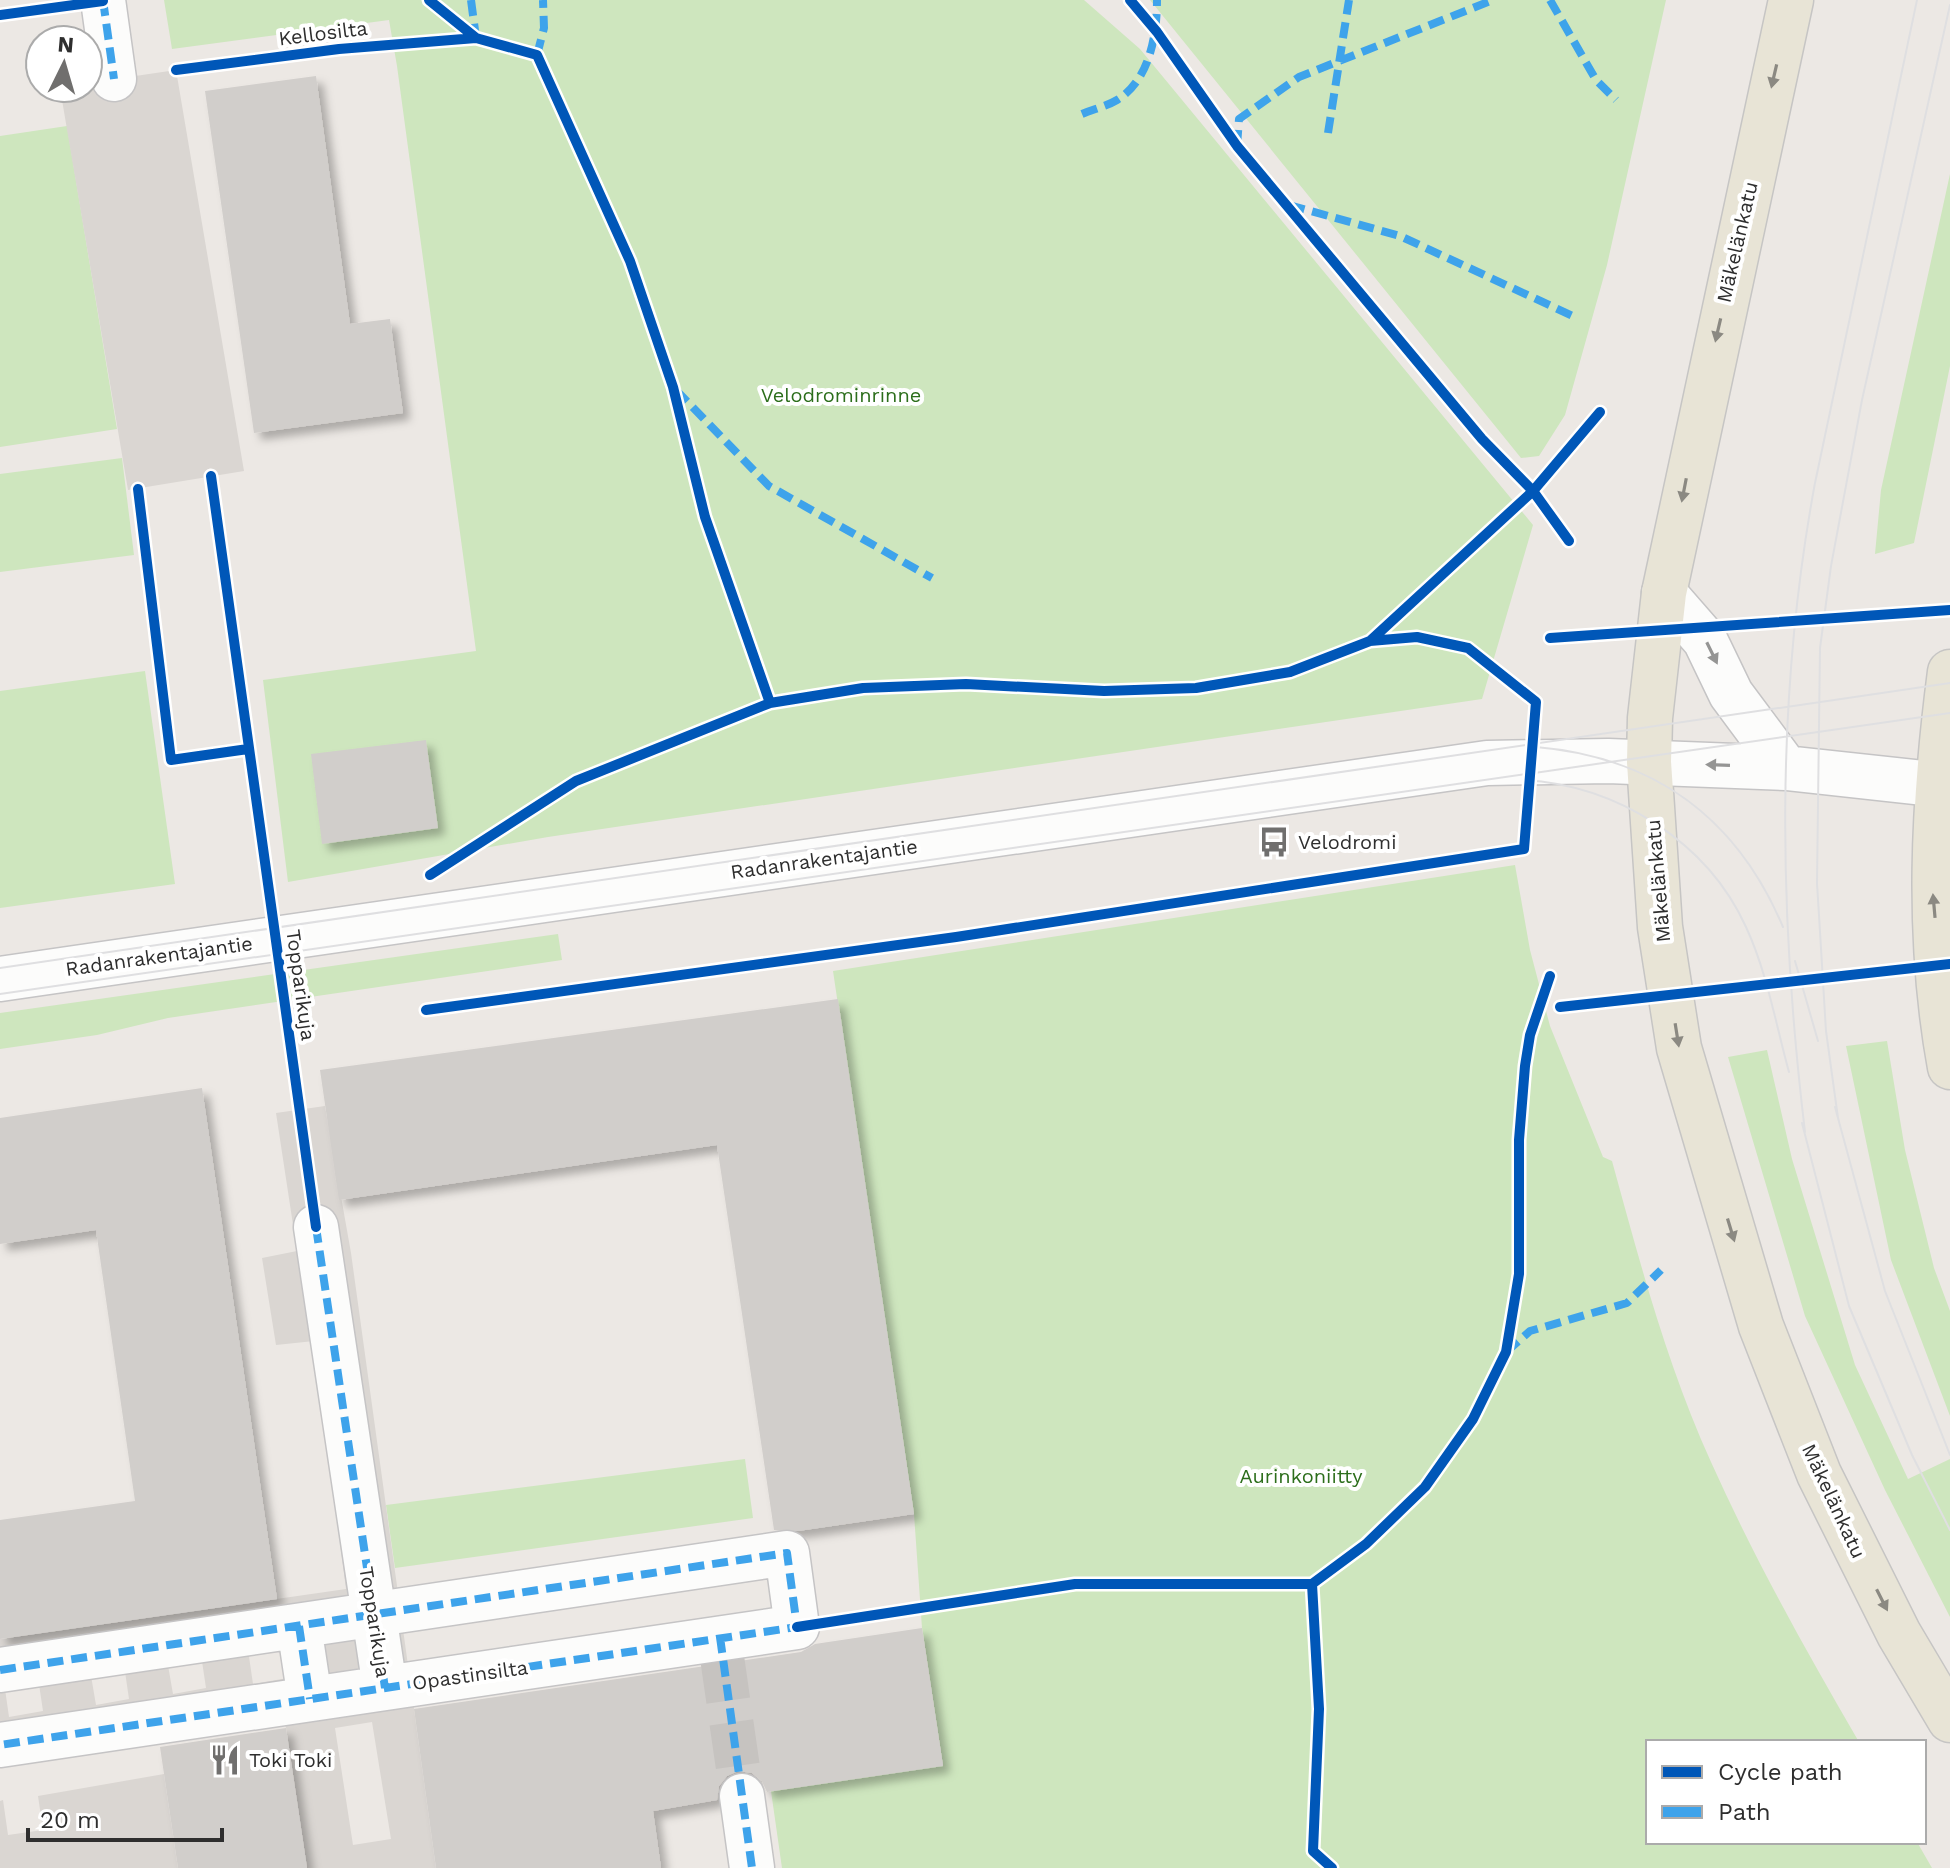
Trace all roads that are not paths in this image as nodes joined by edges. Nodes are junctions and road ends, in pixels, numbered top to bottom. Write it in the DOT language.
graph roads {
  1 [pos="103,0"];
  2 [pos="1791,0"];
  3 [pos="114,79"];
  4 [pos="1664,593"];
  5 [pos="1950,672"];
  6 [pos="1649,762"];
  7 [pos="1786,768"];
  8 [pos="1944,785"];
  9 [pos="0,979"];
  10 [pos="1950,1067"];
  11 [pos="316,1227"];
  12 [pos="392,1612"];
  13 [pos="299,1626"];
  14 [pos="0,1670"];
  15 [pos="403,1685"];
  16 [pos="310,1699"];
  17 [pos="1950,1720"];
  18 [pos="0,1745"];
  19 [pos="742,1796"];
  20 [pos="752,1868"];
  1 -- 3 [label="street"];
  2 -- 4 [label="main road, Mäkelänkatu, one-way"];
  4 -- 6 [label="main road, Mäkelänkatu"];
  4 -- 7 [label="street, one-way"];
  5 -- 8 [label="main road"];
  7 -- 6 [label="street, Radanrakentajantie, one-way"];
  6 -- 9 [label="street, Radanrakentajantie"];
  6 -- 17 [label="main road, Mäkelänkatu, one-way"];
  7 -- 8 [label="street, Radanrakentajantie"];
  10 -- 8 [label="main road, one-way"];
  11 -- 12 [label="street, Topparikuja"];
  12 -- 13 [label="street"];
  12 -- 15 [label="street, Topparikuja"];
  12 -- 15 [label="street, Opastinsilta"];
  13 -- 14 [label="street"];
  13 -- 16 [label="street"];
  15 -- 16 [label="street, Opastinsilta"];
  16 -- 18 [label="street, Opastinsilta"];
  19 -- 20 [label="street"];
}
